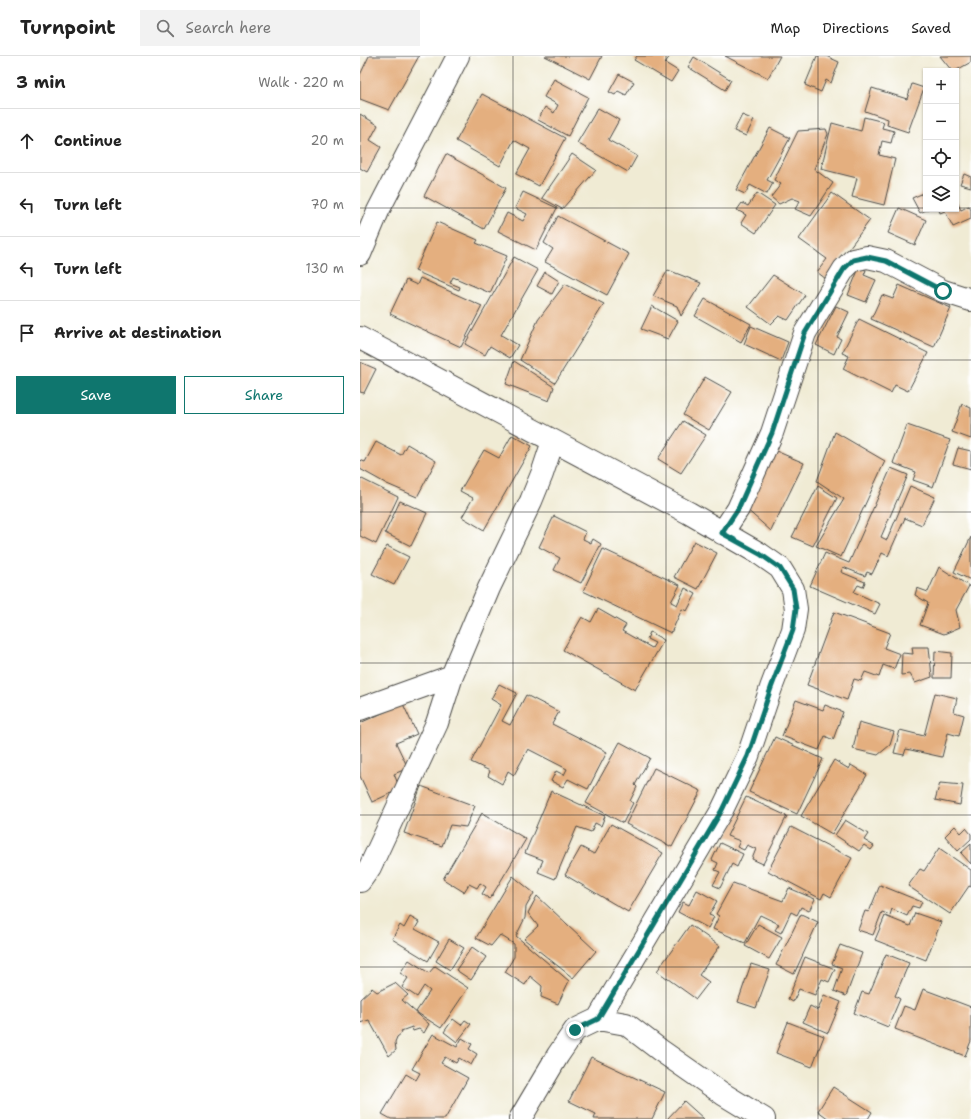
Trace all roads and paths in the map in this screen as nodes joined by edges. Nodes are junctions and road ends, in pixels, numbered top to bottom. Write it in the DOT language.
graph roads {
  1 [pos="458,56"];
  2 [pos="360,254"];
  3 [pos="971,300"];
  4 [pos="360,338"];
  5 [pos="553,441"];
  6 [pos="722,533"];
  7 [pos="452,676"];
  8 [pos="360,709"];
  9 [pos="360,881"];
  10 [pos="598,1019"];
  11 [pos="520,1119"];
  12 [pos="764,1119"];
  1 -- 2 [label="street"];
  3 -- 6 [label="street"];
  4 -- 5 [label="street"];
  5 -- 6 [label="street"];
  5 -- 7 [label="street"];
  6 -- 10 [label="street"];
  7 -- 8 [label="street"];
  7 -- 9 [label="street"];
  10 -- 11 [label="street"];
  10 -- 12 [label="street"];
}
